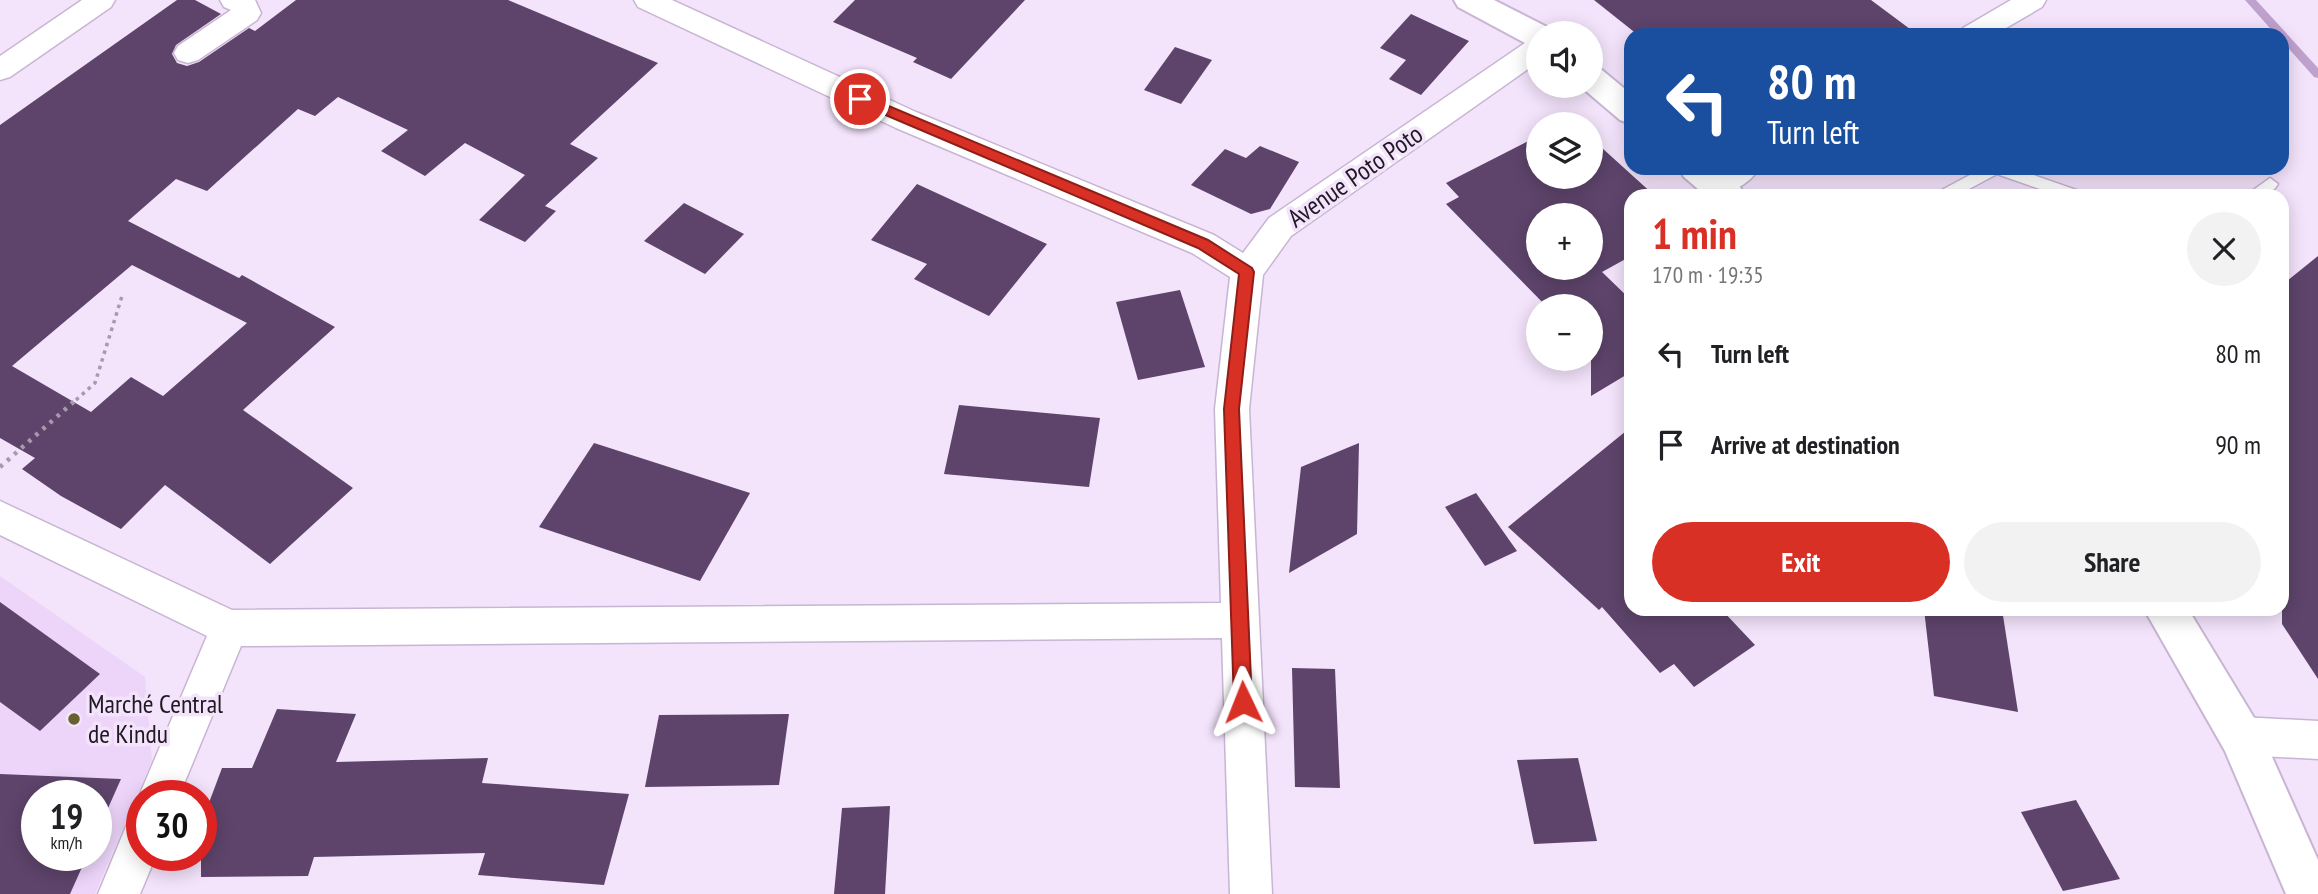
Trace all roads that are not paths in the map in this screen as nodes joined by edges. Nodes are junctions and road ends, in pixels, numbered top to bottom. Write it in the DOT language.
graph roads {
  1 [pos="102,0"];
  2 [pos="234,0"];
  3 [pos="648,0"];
  4 [pos="1469,0"];
  5 [pos="2032,0"];
  6 [pos="1985,28"];
  7 [pos="1526,30"];
  8 [pos="188,53"];
  9 [pos="1526,56"];
  10 [pos="0,70"];
  11 [pos="1603,88"];
  12 [pos="1624,106"];
  13 [pos="1730,175"];
  14 [pos="1983,175"];
  15 [pos="2016,175"];
  16 [pos="1713,183"];
  17 [pos="2270,184"];
  18 [pos="1956,189"];
  19 [pos="2057,189"];
  20 [pos="2263,189"];
  21 [pos="1247,272"];
  22 [pos="0,517"];
  23 [pos="2169,616"];
  24 [pos="1240,620"];
  25 [pos="229,628"];
  26 [pos="2241,737"];
  27 [pos="2318,740"];
  28 [pos="166,780"];
  29 [pos="129,871"];
  30 [pos="119,894"];
  31 [pos="1251,894"];
  32 [pos="2309,894"];
  1 -- 10 [label="street"];
  2 -- 8 [label="street"];
  3 -- 21 [label="street"];
  4 -- 7 [label="main road"];
  5 -- 6 [label="street"];
  9 -- 21 [label="street, Avenue Poto Poto"];
  11 -- 12 [label="main road"];
  13 -- 16 [label="street"];
  14 -- 18 [label="lane"];
  15 -- 19 [label="lane"];
  17 -- 20 [label="lane"];
  21 -- 24 [label="street, Avenue Poto Poto"];
  22 -- 25 [label="street"];
  23 -- 26 [label="main road"];
  24 -- 25 [label="street"];
  24 -- 31 [label="street, Avenue Poto Poto"];
  25 -- 28 [label="street"];
  26 -- 27 [label="street"];
  26 -- 32 [label="main road"];
  29 -- 30 [label="street"];
}
